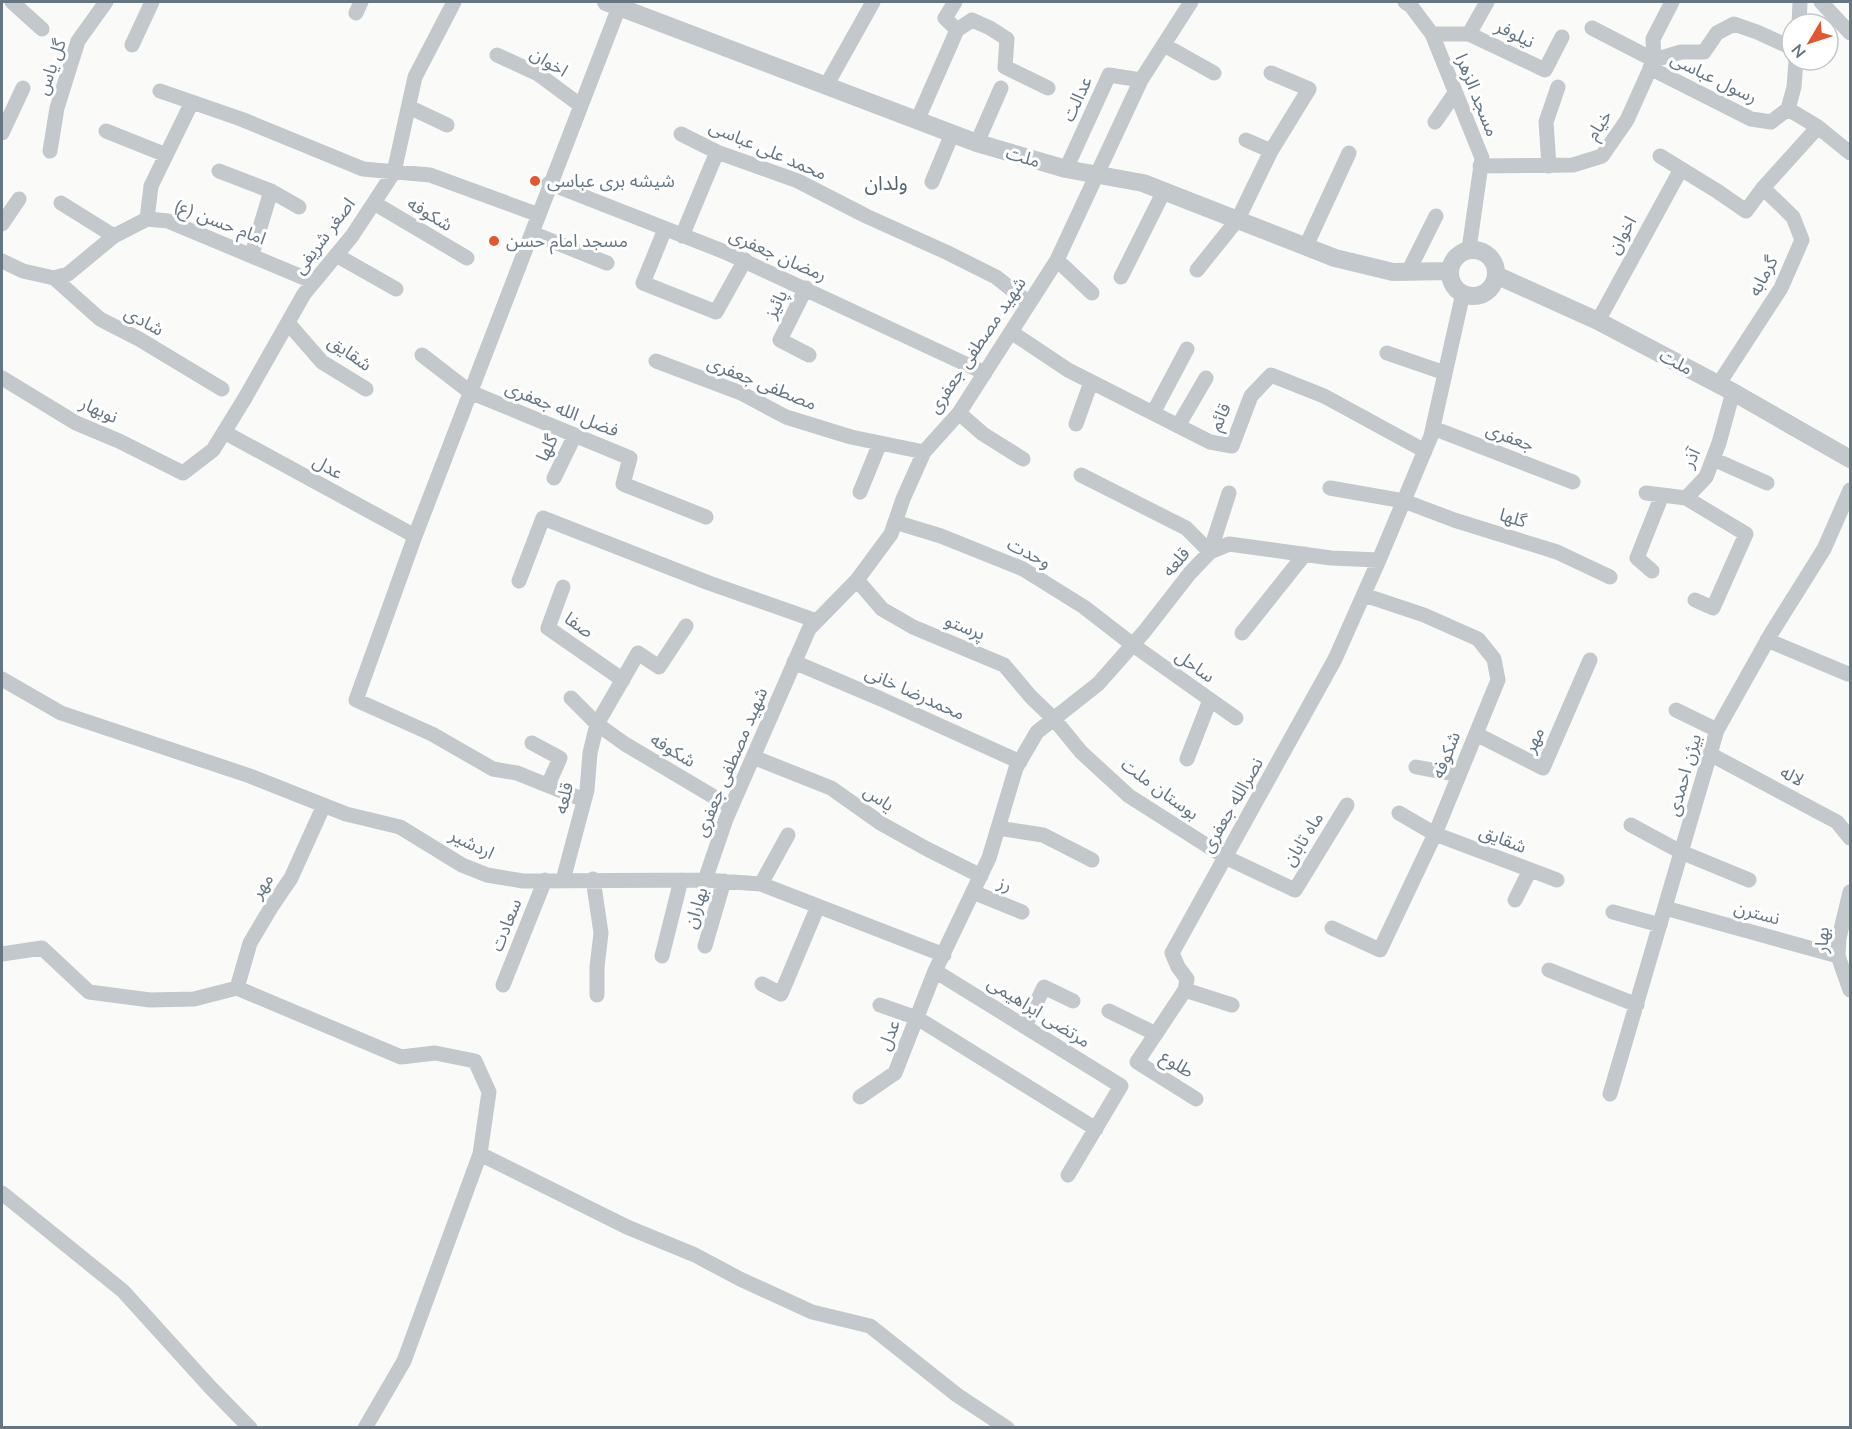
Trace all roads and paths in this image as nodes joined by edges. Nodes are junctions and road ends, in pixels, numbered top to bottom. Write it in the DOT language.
graph roads {
  1 [pos="12,2"];
  2 [pos="106,2"];
  3 [pos="152,2"];
  4 [pos="454,2"];
  5 [pos="873,2"];
  6 [pos="955,2"];
  7 [pos="1191,2"];
  8 [pos="1405,2"];
  9 [pos="1487,2"];
  10 [pos="1672,2"];
  11 [pos="1821,2"];
  12 [pos="615,3"];
  13 [pos="1592,28"];
  14 [pos="42,29"];
  15 [pos="957,30"];
  16 [pos="1851,33"];
  17 [pos="1432,34"];
  18 [pos="1469,34"];
  19 [pos="1562,37"];
  20 [pos="1780,43"];
  21 [pos="132,45"];
  22 [pos="1164,45"];
  23 [pos="496,56"];
  24 [pos="1652,64"];
  25 [pos="1795,72"];
  26 [pos="1214,73"];
  27 [pos="1271,74"];
  28 [pos="1141,80"];
  29 [pos="826,86"];
  30 [pos="1558,87"];
  31 [pos="23,88"];
  32 [pos="1001,88"];
  33 [pos="1048,88"];
  34 [pos="160,91"];
  35 [pos="1455,93"];
  36 [pos="192,102"];
  37 [pos="580,105"];
  38 [pos="408,106"];
  39 [pos="1788,109"];
  40 [pos="917,121"];
  41 [pos="1435,122"];
  42 [pos="447,125"];
  43 [pos="1818,128"];
  44 [pos="106,131"];
  45 [pos="2,133"];
  46 [pos="681,134"];
  47 [pos="952,134"];
  48 [pos="1246,140"];
  49 [pos="977,143"];
  50 [pos="1271,151"];
  51 [pos="50,152"];
  52 [pos="717,152"];
  53 [pos="1349,153"];
  54 [pos="1851,153"];
  55 [pos="166,155"];
  56 [pos="1660,156"];
  57 [pos="1549,165"];
  58 [pos="1480,166"];
  59 [pos="1681,168"];
  60 [pos="1066,169"];
  61 [pos="219,171"];
  62 [pos="394,172"];
  63 [pos="1098,175"];
  64 [pos="932,182"];
  65 [pos="549,183"];
  66 [pos="1763,188"];
  67 [pos="271,191"];
  68 [pos="1164,191"];
  69 [pos="19,199"];
  70 [pos="374,202"];
  71 [pos="61,203"];
  72 [pos="299,207"];
  73 [pos="539,215"];
  74 [pos="1436,216"];
  75 [pos="147,219"];
  76 [pos="1238,219"];
  77 [pos="2,224"];
  78 [pos="665,229"];
  79 [pos="532,233"];
  80 [pos="114,236"];
  81 [pos="682,236"];
  82 [pos="1306,246"];
  83 [pos="1469,249"];
  84 [pos="252,254"];
  85 [pos="336,255"];
  86 [pos="467,258"];
  87 [pos="745,260"];
  88 [pos="1057,260"];
  89 [pos="2,261"];
  90 [pos="607,263"];
  91 [pos="1197,270"];
  92 [pos="1410,270"];
  93 [pos="1450,271"];
  94 [pos="1496,275"];
  95 [pos="1121,277"];
  96 [pos="54,278"];
  97 [pos="314,282"];
  98 [pos="806,288"];
  99 [pos="396,289"];
  100 [pos="1092,293"];
  101 [pos="1463,293"];
  102 [pos="1029,303"];
  103 [pos="1598,321"];
  104 [pos="288,323"];
  105 [pos="1011,332"];
  106 [pos="1187,350"];
  107 [pos="1387,353"];
  108 [pos="422,355"];
  109 [pos="809,355"];
  110 [pos="656,361"];
  111 [pos="985,373"];
  112 [pos="1445,373"];
  113 [pos="2,378"];
  114 [pos="1206,378"];
  115 [pos="1091,382"];
  116 [pos="1726,388"];
  117 [pos="222,389"];
  118 [pos="366,389"];
  119 [pos="470,392"];
  120 [pos="1153,413"];
  121 [pos="959,414"];
  122 [pos="1076,424"];
  123 [pos="1178,426"];
  124 [pos="1433,428"];
  125 [pos="224,432"];
  126 [pos="575,435"];
  127 [pos="880,443"];
  128 [pos="1425,451"];
  129 [pos="924,452"];
  130 [pos="1023,459"];
  131 [pos="1713,459"];
  132 [pos="1851,459"];
  133 [pos="183,473"];
  134 [pos="1081,475"];
  135 [pos="554,478"];
  136 [pos="1573,482"];
  137 [pos="1767,483"];
  138 [pos="1330,488"];
  139 [pos="1851,490"];
  140 [pos="860,492"];
  141 [pos="1229,493"];
  142 [pos="1646,493"];
  143 [pos="1662,495"];
  144 [pos="1686,498"];
  145 [pos="1404,501"];
  146 [pos="706,517"];
  147 [pos="895,522"];
  148 [pos="415,536"];
  149 [pos="1210,552"];
  150 [pos="1305,554"];
  151 [pos="1379,560"];
  152 [pos="1652,571"];
  153 [pos="1610,577"];
  154 [pos="857,580"];
  155 [pos="519,581"];
  156 [pos="563,587"];
  157 [pos="1364,595"];
  158 [pos="1695,600"];
  159 [pos="817,621"];
  160 [pos="686,626"];
  161 [pos="1242,633"];
  162 [pos="1767,640"];
  163 [pos="1132,645"];
  164 [pos="1590,660"];
  165 [pos="794,662"];
  166 [pos="1848,674"];
  167 [pos="2,679"];
  168 [pos="623,680"];
  169 [pos="571,698"];
  170 [pos="1210,700"];
  171 [pos="1676,710"];
  172 [pos="1054,718"];
  173 [pos="1236,718"];
  174 [pos="597,724"];
  175 [pos="1717,730"];
  176 [pos="1476,734"];
  177 [pos="532,743"];
  178 [pos="1710,754"];
  179 [pos="753,757"];
  180 [pos="1187,759"];
  181 [pos="1020,762"];
  182 [pos="1416,767"];
  183 [pos="1459,775"];
  184 [pos="548,785"];
  185 [pos="584,800"];
  186 [pos="324,805"];
  187 [pos="1347,805"];
  188 [pos="731,807"];
  189 [pos="1399,813"];
  190 [pos="1631,825"];
  191 [pos="998,828"];
  192 [pos="1435,834"];
  193 [pos="788,835"];
  194 [pos="1851,838"];
  195 [pos="1682,852"];
  196 [pos="1225,857"];
  197 [pos="1092,860"];
  198 [pos="1530,870"];
  199 [pos="981,876"];
  200 [pos="593,879"];
  201 [pos="545,880"];
  202 [pos="563,880"];
  203 [pos="681,880"];
  204 [pos="705,880"];
  205 [pos="1557,880"];
  206 [pos="1749,880"];
  207 [pos="724,881"];
  208 [pos="761,884"];
  209 [pos="973,892"];
  210 [pos="1851,892"];
  211 [pos="1515,900"];
  212 [pos="818,906"];
  213 [pos="1665,908"];
  214 [pos="1022,912"];
  215 [pos="1613,912"];
  216 [pos="1660,925"];
  217 [pos="1332,928"];
  218 [pos="705,946"];
  219 [pos="2,954"];
  220 [pos="944,955"];
  221 [pos="662,956"];
  222 [pos="1838,956"];
  223 [pos="1549,970"];
  224 [pos="936,971"];
  225 [pos="762,984"];
  226 [pos="503,985"];
  227 [pos="237,988"];
  228 [pos="1185,990"];
  229 [pos="1851,990"];
  230 [pos="597,995"];
  231 [pos="1073,1001"];
  232 [pos="880,1005"];
  233 [pos="1232,1005"];
  234 [pos="1637,1005"];
  235 [pos="1109,1011"];
  236 [pos="917,1018"];
  237 [pos="1025,1026"];
  238 [pos="1156,1034"];
  239 [pos="1610,1094"];
  240 [pos="860,1097"];
  241 [pos="1196,1099"];
  242 [pos="1096,1129"];
  243 [pos="480,1154"];
  244 [pos="1068,1175"];
  245 [pos="2,1193"];
  246 [pos="250,1428"];
  247 [pos="365,1428"];
  248 [pos="1008,1428"];
  1 -- 14 [label="street"];
  2 -- 51 [label="street, گل یاس"];
  3 -- 21 [label="street"];
  4 -- 38 [label="street, اصغر شریفی"];
  5 -- 29 [label="street"];
  6 -- 15 [label="street"];
  7 -- 22 [label="street"];
  8 -- 17 [label="street, مسجد الزهرا"];
  9 -- 18 [label="street"];
  10 -- 24 [label="street, خیام"];
  11 -- 16 [label="street"];
  12 -- 29 [label="street, ملت"];
  12 -- 37 [label="street"];
  13 -- 24 [label="street, رسول عباسی"];
  15 -- 33 [label="street"];
  15 -- 40 [label="street"];
  17 -- 18 [label="street, نیلوفر"];
  17 -- 35 [label="street, مسجد الزهرا"];
  18 -- 19 [label="street, نیلوفر"];
  20 -- 24 [label="street"];
  22 -- 26 [label="street"];
  22 -- 28 [label="street"];
  23 -- 37 [label="street, اخوان"];
  24 -- 39 [label="street, رسول عباسی"];
  24 -- 57 [label="street, خیام"];
  25 -- 39 [label="street"];
  27 -- 50 [label="street"];
  28 -- 60 [label="street, عدالت"];
  28 -- 63 [label="street"];
  29 -- 40 [label="street, ملت"];
  30 -- 57 [label="street"];
  31 -- 45 [label="street"];
  32 -- 49 [label="street"];
  34 -- 36 [label="street"];
  35 -- 41 [label="street"];
  35 -- 58 [label="street, مسجد الزهرا"];
  36 -- 55 [label="street"];
  36 -- 62 [label="street"];
  37 -- 65 [label="street"];
  38 -- 42 [label="street"];
  38 -- 62 [label="street, اصغر شریفی"];
  39 -- 43 [label="street"];
  40 -- 47 [label="street, ملت"];
  43 -- 54 [label="street"];
  43 -- 66 [label="street"];
  44 -- 55 [label="street"];
  46 -- 52 [label="street, محمد علی عباسی"];
  47 -- 49 [label="street, ملت"];
  47 -- 64 [label="street"];
  48 -- 50 [label="street"];
  49 -- 60 [label="street, ملت"];
  50 -- 76 [label="street"];
  52 -- 81 [label="street"];
  52 -- 102 [label="street, محمد علی عباسی"];
  53 -- 82 [label="street"];
  55 -- 75 [label="street"];
  56 -- 59 [label="street"];
  57 -- 58 [label="street, خیام"];
  58 -- 83 [label="street, مسجد الزهرا"];
  59 -- 66 [label="street"];
  59 -- 103 [label="street, اخوان"];
  60 -- 63 [label="street, ملت"];
  61 -- 67 [label="street"];
  62 -- 70 [label="street, اصغر شریفی"];
  62 -- 73 [label="street"];
  63 -- 68 [label="street, ملت"];
  63 -- 88 [label="street, شهید مصطفی جعفری"];
  65 -- 73 [label="street"];
  65 -- 78 [label="street, رمضان جعفری"];
  66 -- 116 [label="street, گرمابه"];
  67 -- 72 [label="street"];
  67 -- 84 [label="street"];
  68 -- 76 [label="street, ملت"];
  68 -- 95 [label="street"];
  69 -- 77 [label="street"];
  70 -- 85 [label="street, اصغر شریفی"];
  70 -- 86 [label="street, شکوفه"];
  71 -- 80 [label="street"];
  73 -- 79 [label="street"];
  74 -- 92 [label="street"];
  75 -- 80 [label="street, امام حسن (ع)"];
  75 -- 84 [label="street, امام حسن (ع)"];
  76 -- 82 [label="street, ملت"];
  76 -- 91 [label="street"];
  78 -- 81 [label="street, رمضان جعفری"];
  78 -- 87 [label="street"];
  79 -- 90 [label="street"];
  79 -- 119 [label="street"];
  80 -- 96 [label="street, امام حسن (ع)"];
  81 -- 87 [label="street, رمضان جعفری"];
  82 -- 92 [label="street, ملت"];
  83 -- 93 [label="street"];
  83 -- 94 [label="street"];
  84 -- 97 [label="street, امام حسن (ع)"];
  85 -- 97 [label="street, اصغر شریفی"];
  85 -- 99 [label="street"];
  87 -- 98 [label="street, رمضان جعفری"];
  88 -- 100 [label="street"];
  88 -- 102 [label="street, شهید مصطفی جعفری"];
  89 -- 96 [label="street"];
  92 -- 93 [label="street, ملت"];
  93 -- 101 [label="street"];
  94 -- 101 [label="street"];
  94 -- 103 [label="street, ملت"];
  96 -- 117 [label="street, شادی"];
  97 -- 104 [label="street, اصغر شریفی"];
  98 -- 109 [label="street, پائیز"];
  98 -- 111 [label="street, رمضان جعفری"];
  101 -- 112 [label="street"];
  102 -- 105 [label="street, شهید مصطفی جعفری"];
  103 -- 116 [label="street, ملت"];
  104 -- 118 [label="street, شقایق"];
  104 -- 125 [label="street, اصغر شریفی"];
  105 -- 111 [label="street, شهید مصطفی جعفری"];
  105 -- 115 [label="street, قائم"];
  106 -- 120 [label="street"];
  107 -- 112 [label="street"];
  108 -- 119 [label="street, فضل الله جعفری"];
  110 -- 127 [label="street, مصطفی جعفری"];
  111 -- 121 [label="street, شهید مصطفی جعفری"];
  112 -- 124 [label="street"];
  113 -- 133 [label="street, نوبهار"];
  114 -- 123 [label="street"];
  115 -- 120 [label="street, قائم"];
  115 -- 122 [label="street"];
  116 -- 131 [label="street, آذر"];
  116 -- 132 [label="street, ملت"];
  119 -- 126 [label="street, فضل الله جعفری"];
  119 -- 148 [label="street"];
  120 -- 123 [label="street, قائم"];
  121 -- 129 [label="street, شهید مصطفی جعفری"];
  121 -- 130 [label="street"];
  123 -- 128 [label="street, قائم"];
  124 -- 128 [label="street"];
  124 -- 136 [label="street, جعفری"];
  125 -- 133 [label="street, اصغر شریفی"];
  125 -- 148 [label="street, عدل"];
  126 -- 135 [label="street, گلها"];
  126 -- 146 [label="street, فضل الله جعفری"];
  127 -- 129 [label="street, مصطفی جعفری"];
  127 -- 140 [label="street"];
  128 -- 145 [label="street"];
  129 -- 147 [label="street, شهید مصطفی جعفری"];
  131 -- 137 [label="street"];
  131 -- 144 [label="street, آذر"];
  134 -- 149 [label="street"];
  138 -- 145 [label="street"];
  139 -- 162 [label="street, بیژن احمدی"];
  141 -- 149 [label="street"];
  142 -- 143 [label="street"];
  143 -- 144 [label="street"];
  143 -- 152 [label="street"];
  144 -- 158 [label="street"];
  145 -- 151 [label="street"];
  145 -- 153 [label="street, گلها"];
  147 -- 154 [label="street, شهید مصطفی جعفری"];
  147 -- 163 [label="street, وحدت"];
  148 -- 184 [label="street"];
  149 -- 150 [label="street, قلعه"];
  149 -- 163 [label="street, قلعه"];
  150 -- 151 [label="street, قلعه"];
  150 -- 161 [label="street"];
  151 -- 157 [label="street, نصرالله جعفری"];
  154 -- 159 [label="street, شهید مصطفی جعفری"];
  154 -- 172 [label="street, پرستو"];
  155 -- 159 [label="street"];
  156 -- 168 [label="street, صفا"];
  157 -- 176 [label="street, شکوفه"];
  157 -- 196 [label="street, نصرالله جعفری"];
  159 -- 165 [label="street, شهید مصطفی جعفری"];
  160 -- 168 [label="street"];
  162 -- 166 [label="street"];
  162 -- 175 [label="street, بیژن احمدی"];
  163 -- 170 [label="street, ساحل"];
  163 -- 172 [label="street, قلعه"];
  164 -- 176 [label="street, مهر"];
  165 -- 179 [label="street, شهید مصطفی جعفری"];
  165 -- 181 [label="street, محمدرضا خانی"];
  167 -- 186 [label="street, اردشیر"];
  168 -- 174 [label="street"];
  169 -- 174 [label="street, شکوفه"];
  170 -- 173 [label="street, ساحل"];
  170 -- 180 [label="street"];
  171 -- 175 [label="street"];
  172 -- 181 [label="street, قلعه"];
  172 -- 196 [label="street, بوستان ملت"];
  174 -- 185 [label="street, قلعه"];
  174 -- 188 [label="street, شکوفه"];
  175 -- 178 [label="street, بیژن احمدی"];
  176 -- 183 [label="street, شکوفه"];
  177 -- 184 [label="street"];
  178 -- 194 [label="street, لاله"];
  178 -- 195 [label="street, بیژن احمدی"];
  179 -- 188 [label="street, شهید مصطفی جعفری"];
  179 -- 199 [label="street, یاس"];
  181 -- 191 [label="street, قلعه"];
  182 -- 183 [label="street"];
  183 -- 192 [label="street, شکوفه"];
  184 -- 185 [label="street"];
  185 -- 202 [label="street, قلعه"];
  186 -- 201 [label="street, اردشیر"];
  186 -- 227 [label="street, مهر"];
  187 -- 196 [label="street, ماه تابان"];
  188 -- 204 [label="street, شهید مصطفی جعفری"];
  189 -- 192 [label="street, شقایق"];
  190 -- 195 [label="street"];
  191 -- 197 [label="street"];
  191 -- 199 [label="street, قلعه"];
  192 -- 198 [label="street, شقایق"];
  192 -- 217 [label="street, شکوفه"];
  193 -- 208 [label="street"];
  195 -- 206 [label="street"];
  195 -- 213 [label="street, بیژن احمدی"];
  196 -- 228 [label="street, نصرالله جعفری"];
  198 -- 205 [label="street, شقایق"];
  198 -- 211 [label="street"];
  199 -- 209 [label="street, قلعه"];
  200 -- 202 [label="street, اردشیر"];
  200 -- 203 [label="street, اردشیر"];
  200 -- 230 [label="street"];
  201 -- 202 [label="street, اردشیر"];
  201 -- 226 [label="street, سعادت"];
  203 -- 204 [label="street, اردشیر"];
  203 -- 221 [label="street"];
  204 -- 207 [label="street, اردشیر"];
  207 -- 208 [label="street, اردشیر"];
  207 -- 218 [label="street, بهاران"];
  208 -- 212 [label="street, اردشیر"];
  209 -- 214 [label="street, رز"];
  209 -- 220 [label="street, قلعه"];
  210 -- 222 [label="street, بهار"];
  212 -- 220 [label="street, اردشیر"];
  212 -- 225 [label="street"];
  213 -- 216 [label="street, بیژن احمدی"];
  213 -- 222 [label="street, نسترن"];
  215 -- 216 [label="street"];
  216 -- 234 [label="street, بیژن احمدی"];
  219 -- 227 [label="street"];
  220 -- 224 [label="street, قلعه"];
  222 -- 229 [label="street, بهار"];
  223 -- 234 [label="street"];
  224 -- 236 [label="street, عدل"];
  224 -- 237 [label="street, مرتضی ابراهیمی"];
  227 -- 243 [label="street"];
  228 -- 233 [label="street"];
  228 -- 238 [label="street"];
  231 -- 237 [label="street"];
  232 -- 236 [label="street"];
  234 -- 239 [label="street, بیژن احمدی"];
  235 -- 238 [label="street"];
  236 -- 240 [label="street, عدل"];
  236 -- 242 [label="street"];
  237 -- 242 [label="street, مرتضی ابراهیمی"];
  238 -- 241 [label="street, طلوع"];
  242 -- 244 [label="street"];
  243 -- 247 [label="street"];
  243 -- 248 [label="street"];
  245 -- 246 [label="street"];
}
